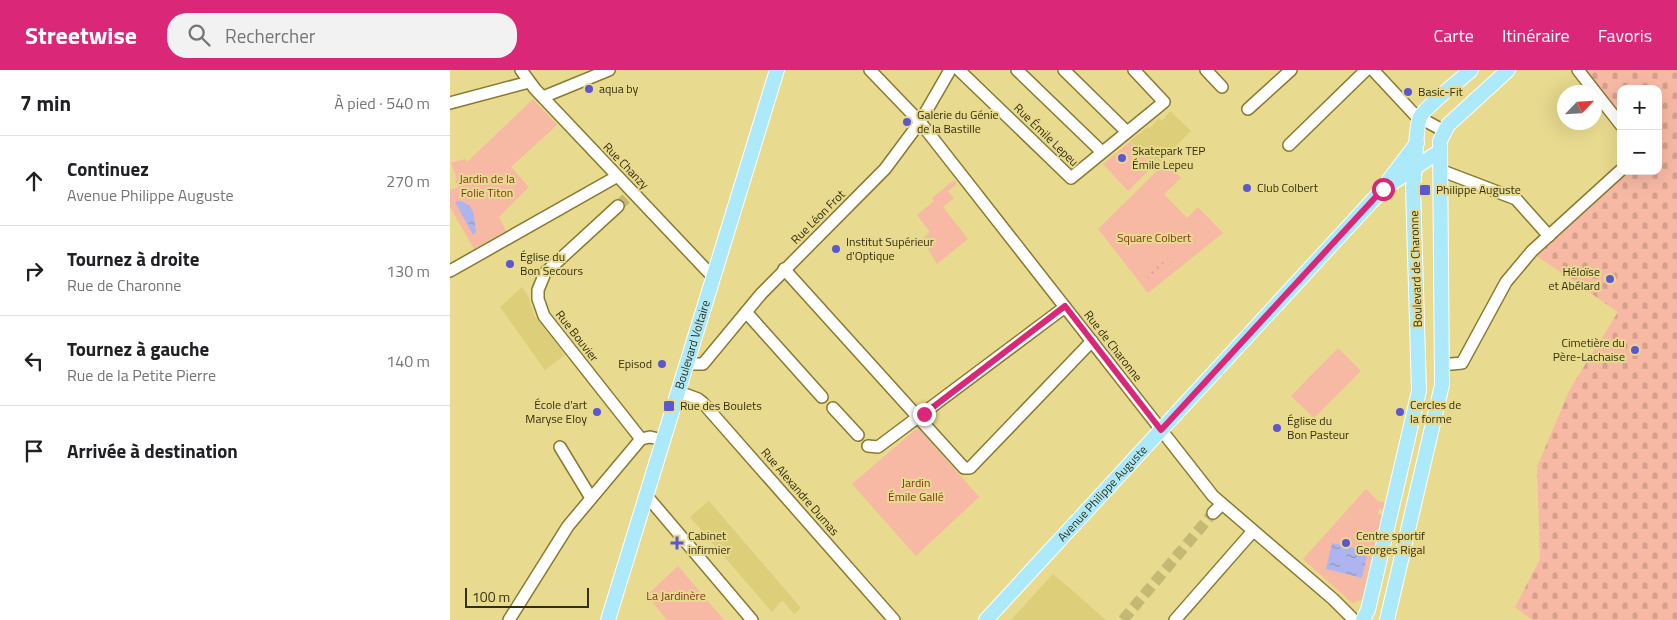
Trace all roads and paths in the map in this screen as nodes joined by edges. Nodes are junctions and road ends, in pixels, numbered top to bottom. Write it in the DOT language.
graph roads {
  1 [pos="521,70"];
  2 [pos="530,70"];
  3 [pos="608,70"];
  4 [pos="777,70"];
  5 [pos="870,70"];
  6 [pos="950,70"];
  7 [pos="959,70"];
  8 [pos="1017,70"];
  9 [pos="1064,70"];
  10 [pos="1134,70"];
  11 [pos="1206,70"];
  12 [pos="1291,70"];
  13 [pos="1366,70"];
  14 [pos="1373,70"];
  15 [pos="1471,70"];
  16 [pos="1508,70"];
  17 [pos="1578,70"];
  18 [pos="529,82"];
  19 [pos="1222,87"];
  20 [pos="543,97"];
  21 [pos="450,103"];
  22 [pos="1248,109"];
  23 [pos="1420,118"];
  24 [pos="1617,120"];
  25 [pos="920,122"];
  26 [pos="1444,131"];
  27 [pos="1128,132"];
  28 [pos="1417,143"];
  29 [pos="1289,145"];
  30 [pos="1102,152"];
  31 [pos="1440,152"];
  32 [pos="1417,166"];
  33 [pos="1440,170"];
  34 [pos="1617,174"];
  35 [pos="616,177"];
  36 [pos="1383,189"];
  37 [pos="618,206"];
  38 [pos="1549,236"];
  39 [pos="784,269"];
  40 [pos="450,270"];
  41 [pos="714,278"];
  42 [pos="1065,306"];
  43 [pos="746,312"];
  44 [pos="1092,341"];
  45 [pos="688,364"];
  46 [pos="1441,365"];
  47 [pos="1419,391"];
  48 [pos="679,392"];
  49 [pos="1440,395"];
  50 [pos="822,397"];
  51 [pos="833,408"];
  52 [pos="918,417"];
  53 [pos="1161,430"];
  54 [pos="858,435"];
  55 [pos="641,439"];
  56 [pos="663,440"];
  57 [pos="868,446"];
  58 [pos="560,447"];
  59 [pos="646,495"];
  60 [pos="591,498"];
  61 [pos="1222,504"];
  62 [pos="1213,513"];
  63 [pos="1253,532"];
  64 [pos="509,620"];
  65 [pos="608,620"];
  66 [pos="752,620"];
  67 [pos="894,620"];
  68 [pos="986,620"];
  69 [pos="1175,620"];
  70 [pos="1354,620"];
  71 [pos="1363,620"];
  72 [pos="1387,620"];
  1 -- 18 [label="street, Rue Chanzy"];
  2 -- 18 [label="street"];
  3 -- 20 [label="street"];
  4 -- 41 [label="main road, Boulevard Voltaire"];
  5 -- 25 [label="street, Rue de Charonne"];
  6 -- 25 [label="street, Rue Léon Frot"];
  7 -- 30 [label="street, Rue Émile Lepeu"];
  8 -- 30 [label="street"];
  9 -- 27 [label="street"];
  10 -- 27 [label="street, Rue Émile Lepeu"];
  11 -- 19 [label="street"];
  12 -- 22 [label="street"];
  13 -- 29 [label="street"];
  14 -- 23 [label="street"];
  15 -- 23 [label="main road"];
  16 -- 26 [label="main road"];
  17 -- 24 [label="street"];
  18 -- 20 [label="street, Rue Chanzy"];
  18 -- 21 [label="street"];
  20 -- 35 [label="street, Rue Chanzy"];
  23 -- 26 [label="street"];
  23 -- 28 [label="main road, Boulevard de Charonne"];
  25 -- 39 [label="street, Rue Léon Frot"];
  25 -- 42 [label="street, Rue de Charonne"];
  26 -- 31 [label="main road, Boulevard de Charonne"];
  27 -- 30 [label="street, Rue Émile Lepeu"];
  28 -- 32 [label="main road, Boulevard de Charonne"];
  28 -- 36 [label="main road, Avenue Philippe Auguste"];
  31 -- 32 [label="main road, Avenue Philippe Auguste"];
  31 -- 33 [label="main road, Boulevard de Charonne"];
  32 -- 36 [label="main road, Avenue Philippe Auguste"];
  32 -- 47 [label="main road, Boulevard de Charonne"];
  33 -- 38 [label="street"];
  33 -- 46 [label="main road, Boulevard de Charonne"];
  34 -- 38 [label="street"];
  35 -- 40 [label="street"];
  35 -- 41 [label="street, Rue Chanzy"];
  36 -- 53 [label="main road, Avenue Philippe Auguste"];
  37 -- 55 [label="street, Rue Bouvier"];
  38 -- 46 [label="street"];
  39 -- 43 [label="street, Rue Léon Frot"];
  39 -- 52 [label="street"];
  41 -- 45 [label="main road, Boulevard Voltaire"];
  42 -- 44 [label="street, Rue de Charonne"];
  42 -- 52 [label="street"];
  43 -- 45 [label="street, Rue Léon Frot"];
  43 -- 50 [label="street"];
  44 -- 52 [label="street"];
  44 -- 53 [label="street, Rue de Charonne"];
  45 -- 48 [label="main road, Boulevard Voltaire"];
  46 -- 49 [label="main road, Boulevard de Charonne"];
  47 -- 49 [label="main road"];
  47 -- 71 [label="main road, Boulevard de Charonne"];
  48 -- 56 [label="main road, Boulevard Voltaire"];
  48 -- 67 [label="street, Rue Alexandre Dumas"];
  49 -- 72 [label="main road, Boulevard de Charonne"];
  51 -- 54 [label="street"];
  52 -- 57 [label="street"];
  53 -- 61 [label="street, Rue de Charonne"];
  53 -- 68 [label="main road, Avenue Philippe Auguste"];
  55 -- 56 [label="street"];
  55 -- 60 [label="street"];
  56 -- 59 [label="main road, Boulevard Voltaire"];
  58 -- 60 [label="street"];
  59 -- 65 [label="main road, Boulevard Voltaire"];
  59 -- 66 [label="street"];
  60 -- 64 [label="street"];
  61 -- 62 [label="street"];
  61 -- 63 [label="street, Rue de Charonne"];
  63 -- 69 [label="street"];
  63 -- 70 [label="street, Rue de Charonne"];
}
